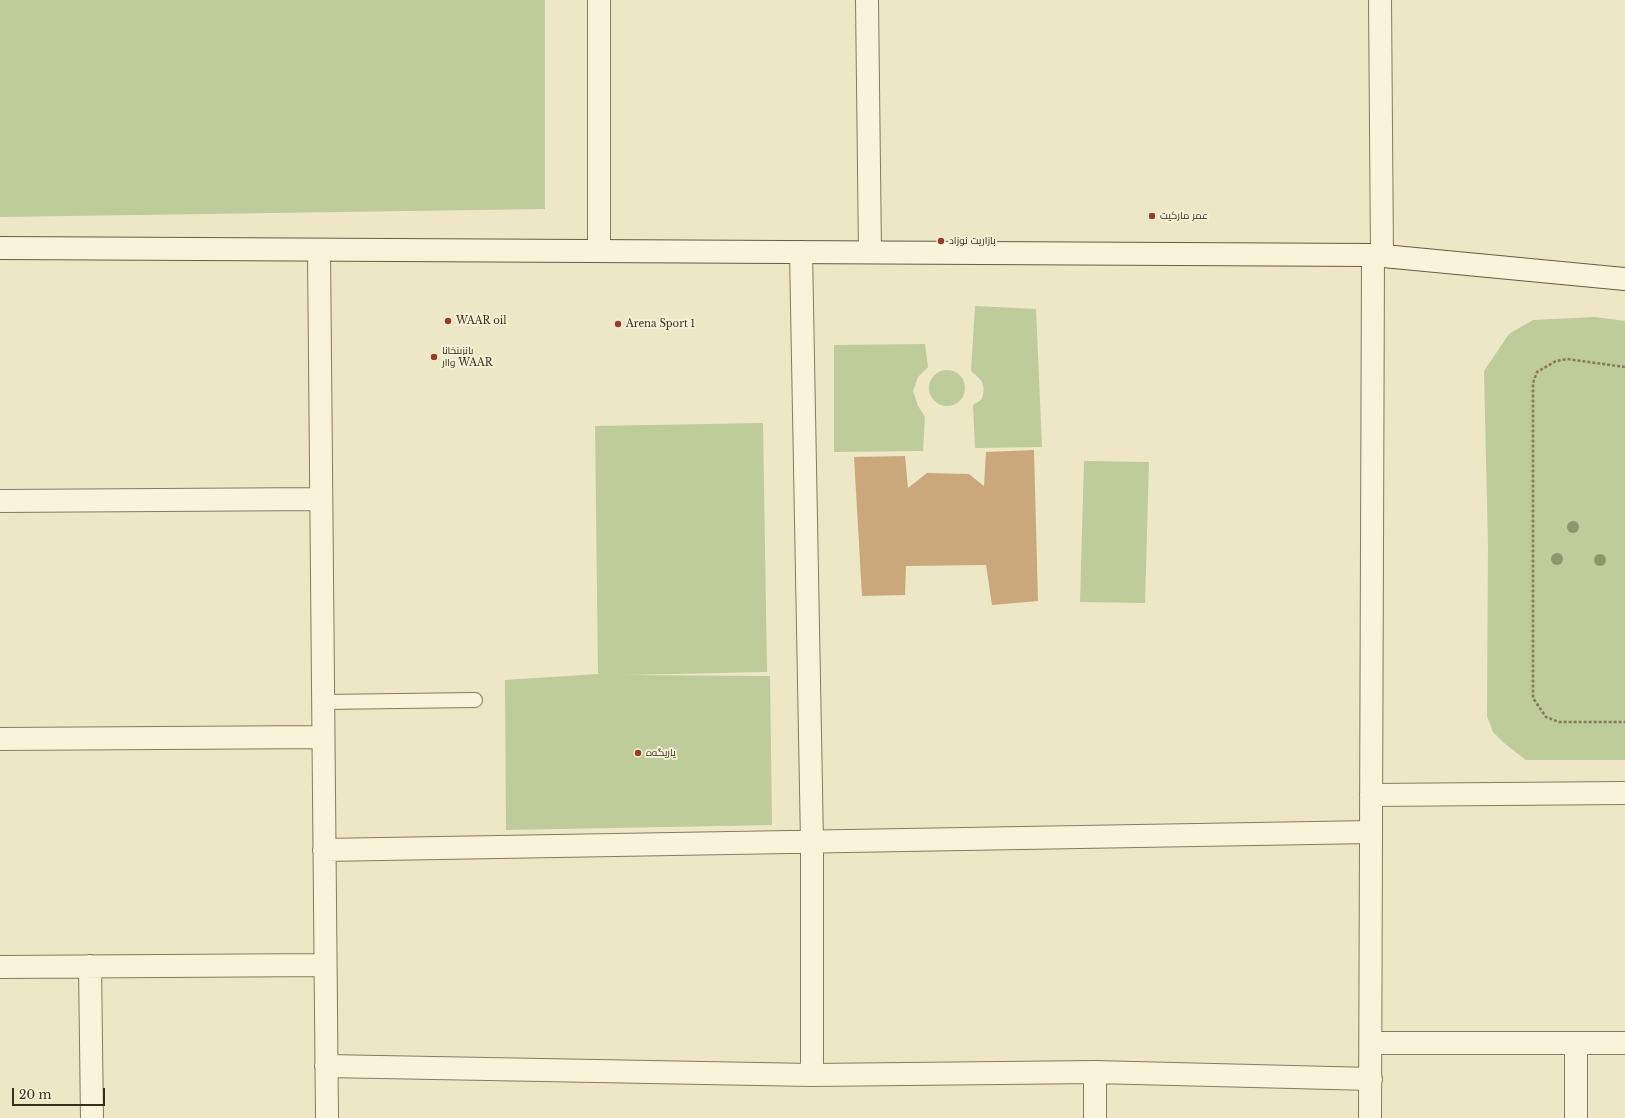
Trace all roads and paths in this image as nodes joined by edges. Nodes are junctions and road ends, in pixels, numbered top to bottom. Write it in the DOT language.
graph roads {
  1 [pos="599,0"];
  2 [pos="868,0"];
  3 [pos="1380,0"];
  4 [pos="0,248"];
  5 [pos="319,250"];
  6 [pos="599,251"];
  7 [pos="801,252"];
  8 [pos="870,252"];
  9 [pos="1377,256"];
  10 [pos="1625,279"];
  11 [pos="1625,367"];
  12 [pos="321,499"];
  13 [pos="0,501"];
  14 [pos="476,700"];
  15 [pos="323,702"];
  16 [pos="1625,722"];
  17 [pos="323,737"];
  18 [pos="0,739"];
  19 [pos="1625,793"];
  20 [pos="1371,795"];
  21 [pos="1371,832"];
  22 [pos="812,842"];
  23 [pos="324,850"];
  24 [pos="325,965"];
  25 [pos="90,966"];
  26 [pos="0,967"];
  27 [pos="1371,1043"];
  28 [pos="1576,1043"];
  29 [pos="1625,1043"];
  30 [pos="326,1066"];
  31 [pos="1095,1072"];
  32 [pos="812,1075"];
  33 [pos="1371,1079"];
  34 [pos="92,1118"];
  35 [pos="327,1118"];
  36 [pos="1095,1118"];
  37 [pos="1370,1118"];
  38 [pos="1576,1118"];
  1 -- 6 [label="street"];
  2 -- 8 [label="street"];
  3 -- 9 [label="street"];
  4 -- 5 [label="street"];
  5 -- 6 [label="street"];
  5 -- 12 [label="street"];
  6 -- 7 [label="street"];
  7 -- 8 [label="street"];
  7 -- 22 [label="street"];
  8 -- 9 [label="street"];
  9 -- 10 [label="street"];
  9 -- 20 [label="street"];
  11 -- 16 [label="path"];
  12 -- 13 [label="street"];
  12 -- 15 [label="street"];
  14 -- 15 [label="lane"];
  15 -- 17 [label="street"];
  17 -- 18 [label="street"];
  17 -- 23 [label="street"];
  19 -- 20 [label="street"];
  20 -- 21 [label="street"];
  21 -- 22 [label="street"];
  21 -- 27 [label="street"];
  22 -- 23 [label="street"];
  22 -- 32 [label="street"];
  23 -- 24 [label="street"];
  24 -- 25 [label="street"];
  24 -- 30 [label="street"];
  25 -- 26 [label="street"];
  25 -- 34 [label="street"];
  27 -- 28 [label="street"];
  27 -- 33 [label="street"];
  28 -- 29 [label="street"];
  28 -- 38 [label="street"];
  30 -- 32 [label="street"];
  30 -- 35 [label="street"];
  31 -- 32 [label="street"];
  31 -- 33 [label="street"];
  31 -- 36 [label="street"];
  33 -- 37 [label="street"];
}
